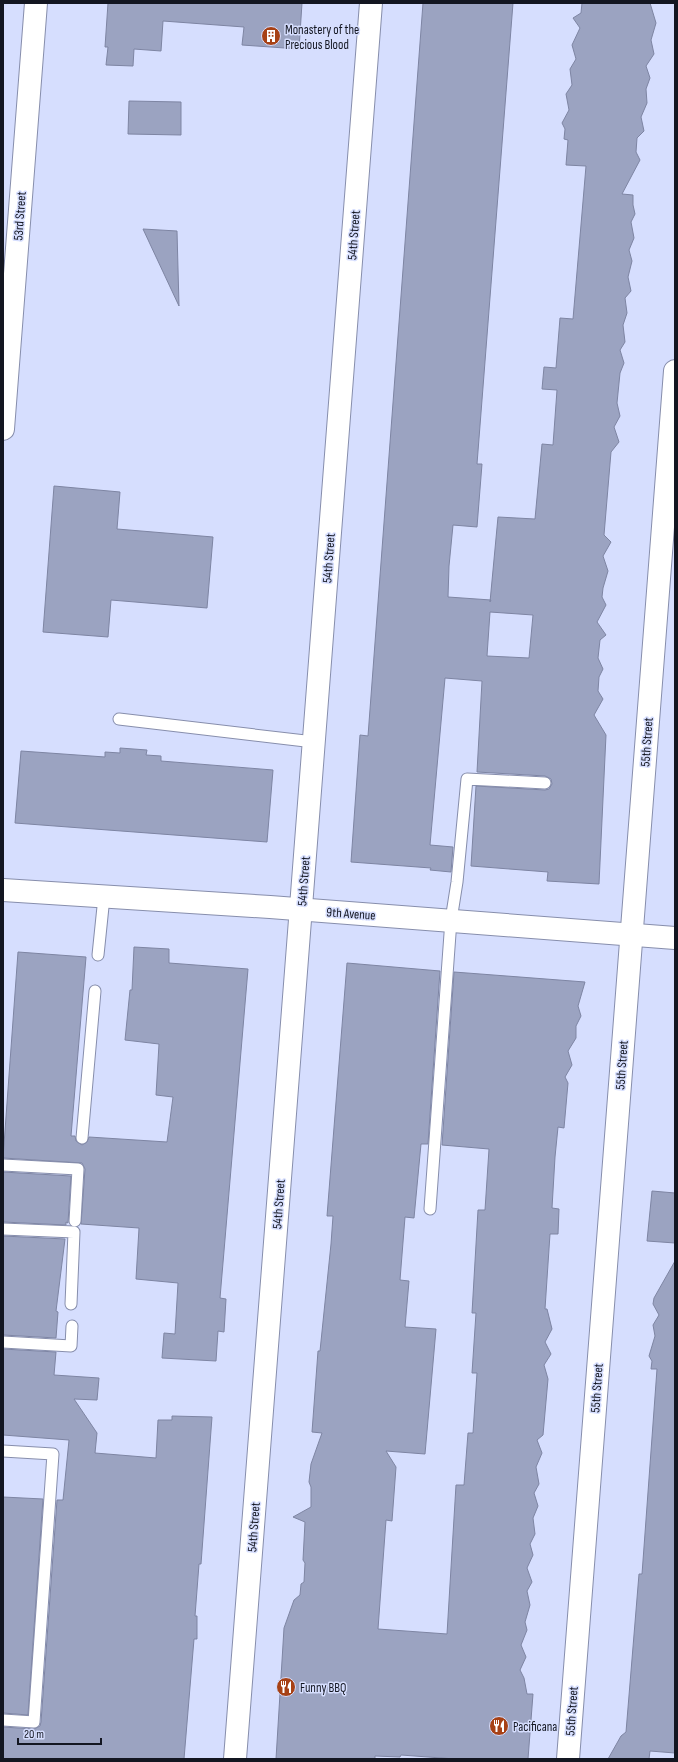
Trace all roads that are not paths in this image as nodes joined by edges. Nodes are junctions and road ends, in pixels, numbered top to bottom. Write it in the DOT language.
graph roads {
  1 [pos="36,3"];
  2 [pos="371,3"];
  3 [pos="675,371"];
  4 [pos="3,429"];
  5 [pos="119,719"];
  6 [pos="314,742"];
  7 [pos="545,783"];
  8 [pos="3,890"];
  9 [pos="104,897"];
  10 [pos="301,909"];
  11 [pos="451,920"];
  12 [pos="631,934"];
  13 [pos="675,938"];
  14 [pos="98,955"];
  15 [pos="95,991"];
  16 [pos="82,1138"];
  17 [pos="3,1165"];
  18 [pos="430,1208"];
  19 [pos="75,1221"];
  20 [pos="3,1229"];
  21 [pos="71,1304"];
  22 [pos="72,1326"];
  23 [pos="3,1342"];
  24 [pos="3,1451"];
  25 [pos="3,1720"];
  26 [pos="236,1759"];
  27 [pos="568,1759"];
  1 -- 4 [label="street, 53rd Street"];
  2 -- 6 [label="street, 54th Street"];
  3 -- 12 [label="street, 55th Street"];
  5 -- 6 [label="lane"];
  6 -- 10 [label="street, 54th Street"];
  7 -- 11 [label="lane"];
  8 -- 9 [label="street, 9th Avenue"];
  9 -- 10 [label="street, 9th Avenue"];
  9 -- 14 [label="lane"];
  10 -- 11 [label="street, 9th Avenue"];
  10 -- 26 [label="street, 54th Street"];
  11 -- 12 [label="street, 9th Avenue"];
  11 -- 18 [label="lane"];
  12 -- 13 [label="street, 9th Avenue"];
  12 -- 27 [label="street, 55th Street"];
  15 -- 16 [label="lane"];
  17 -- 19 [label="lane"];
  20 -- 21 [label="lane"];
  22 -- 23 [label="lane"];
  24 -- 25 [label="lane"];
}
